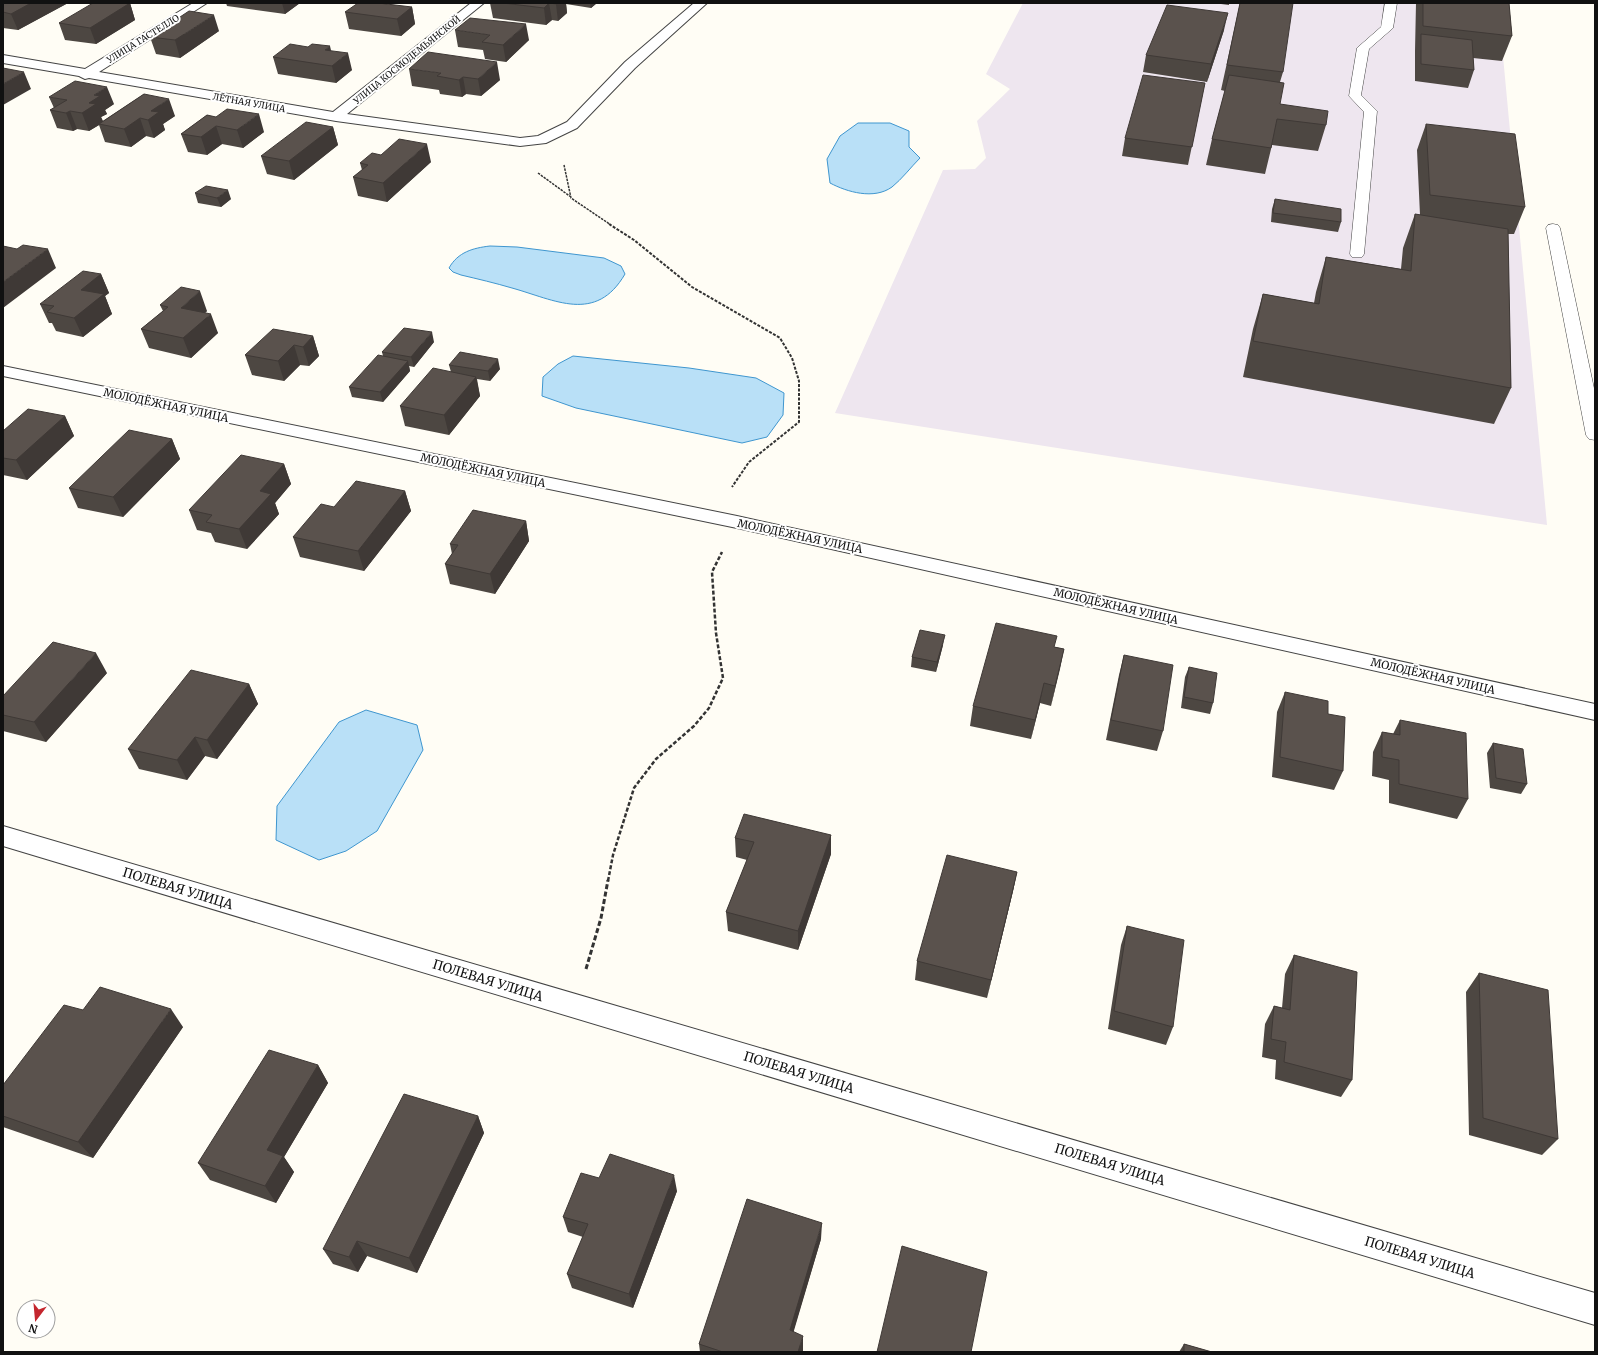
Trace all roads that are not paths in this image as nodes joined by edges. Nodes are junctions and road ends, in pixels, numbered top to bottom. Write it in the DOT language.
graph roads {
  1 [pos="201,3"];
  2 [pos="478,3"];
  3 [pos="701,3"];
  4 [pos="1391,3"];
  5 [pos="3,60"];
  6 [pos="85,75"];
  7 [pos="336,117"];
  8 [pos="1553,228"];
  9 [pos="1358,254"];
  10 [pos="3,371"];
  11 [pos="1595,435"];
  12 [pos="1595,712"];
  13 [pos="3,836"];
  14 [pos="1595,1309"];
  1 -- 6 [label="street, УЛИЦА ГАСТЕЛЛО"];
  2 -- 7 [label="street, УЛИЦА КОСМОДЕМЬЯНСКОЙ"];
  3 -- 7 [label="street, ЛЁТНАЯ УЛИЦА"];
  4 -- 9 [label="lane"];
  5 -- 6 [label="street, ЛЁТНАЯ УЛИЦА"];
  6 -- 7 [label="street, ЛЁТНАЯ УЛИЦА"];
  8 -- 11 [label="lane"];
  10 -- 12 [label="street, МОЛОДЁЖНАЯ УЛИЦА"];
  13 -- 14 [label="street, ПОЛЕВАЯ УЛИЦА"];
}
